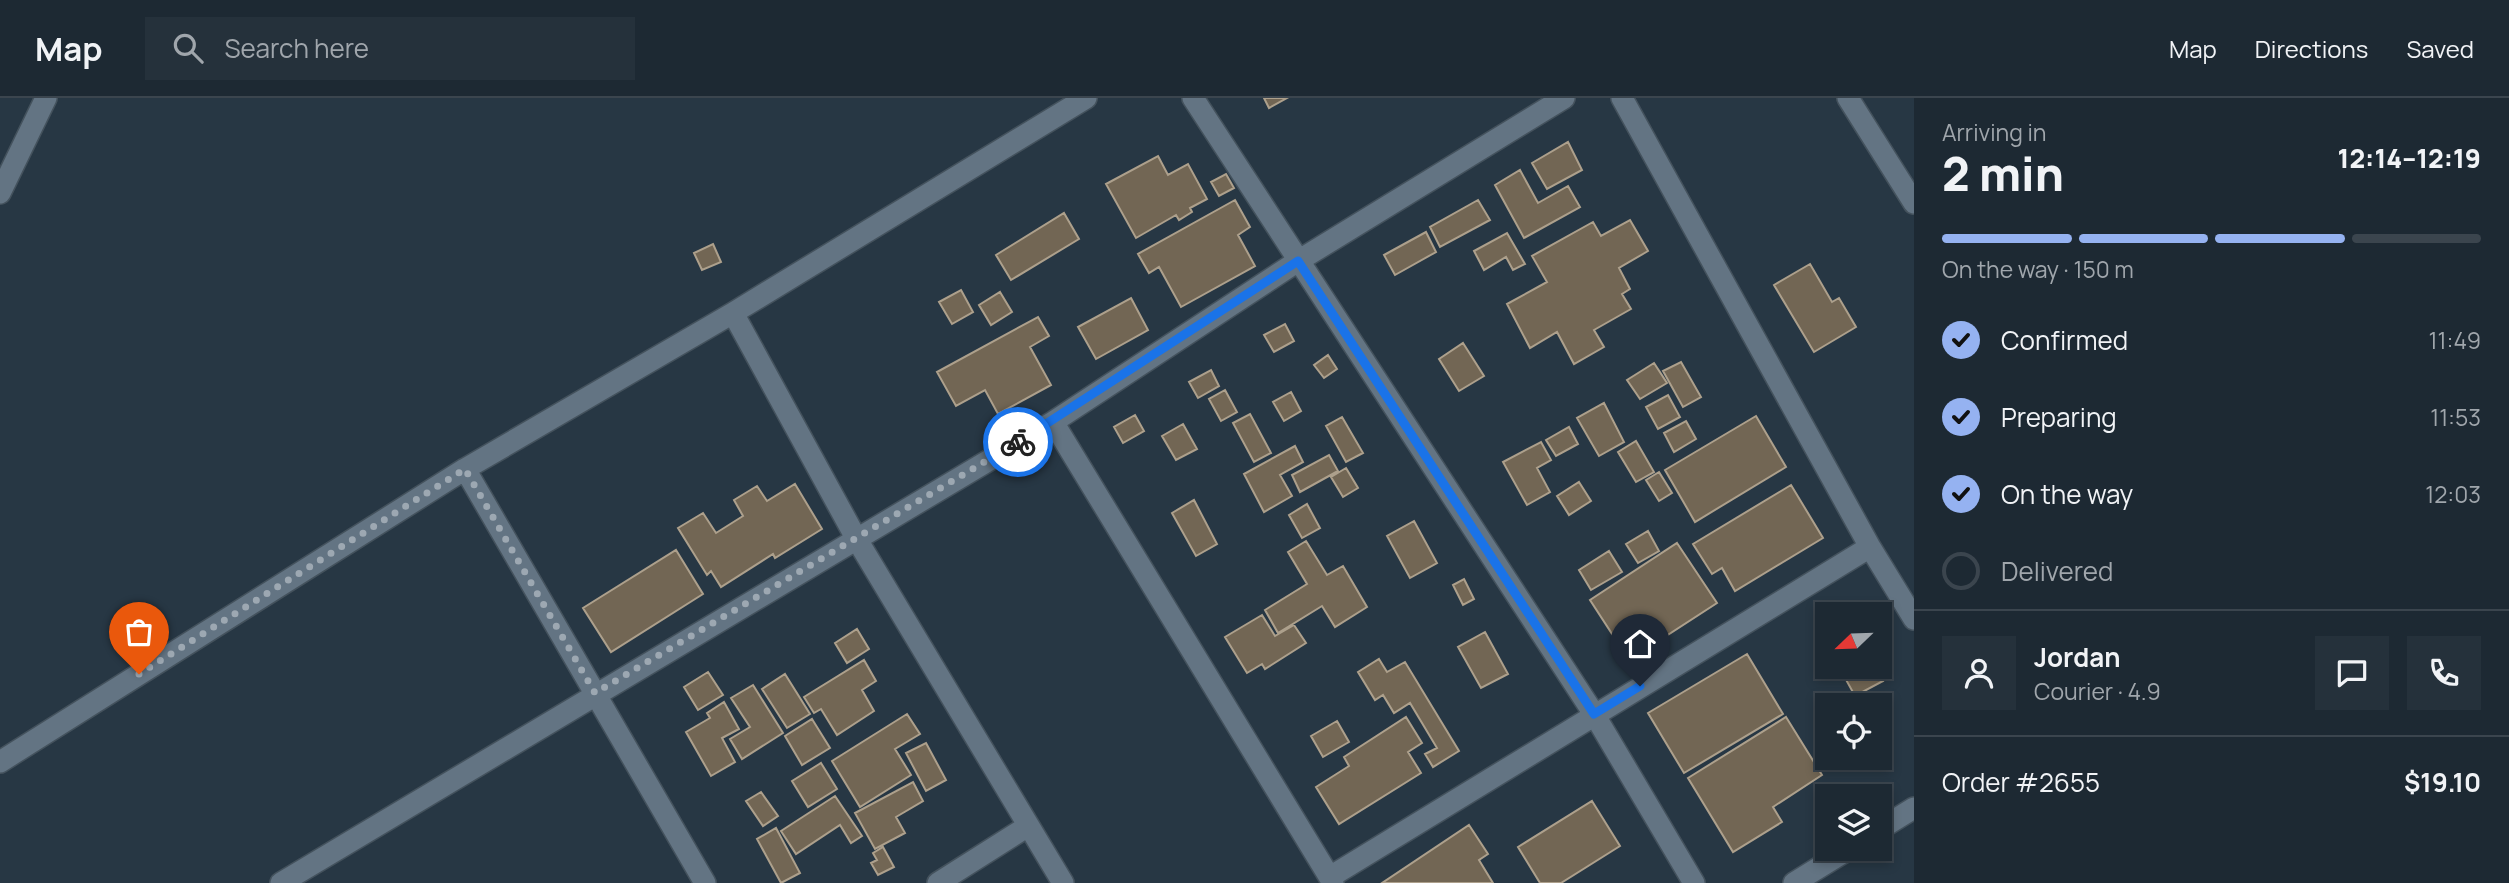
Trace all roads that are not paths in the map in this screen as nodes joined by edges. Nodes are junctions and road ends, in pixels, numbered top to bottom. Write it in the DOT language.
graph roads {
  1 [pos="46,98"];
  2 [pos="1086,98"];
  3 [pos="1192,98"];
  4 [pos="1564,98"];
  5 [pos="1622,98"];
  6 [pos="1848,98"];
  7 [pos="0,193"];
  8 [pos="1914,203"];
  9 [pos="1298,261"];
  10 [pos="733,313"];
  11 [pos="1052,422"];
  12 [pos="465,469"];
  13 [pos="856,538"];
  14 [pos="1870,547"];
  15 [pos="1914,619"];
  16 [pos="595,693"];
  17 [pos="1594,714"];
  18 [pos="0,762"];
  19 [pos="1914,808"];
  20 [pos="1892,822"];
  21 [pos="1028,826"];
  22 [pos="1830,861"];
  23 [pos="1331,880"];
  24 [pos="281,883"];
  25 [pos="705,883"];
  26 [pos="938,883"];
  27 [pos="1063,883"];
  28 [pos="1694,883"];
  29 [pos="1794,883"];
  1 -- 7 [label="street"];
  2 -- 10 [label="street"];
  3 -- 9 [label="street"];
  4 -- 9 [label="street"];
  5 -- 14 [label="street"];
  6 -- 8 [label="street"];
  9 -- 11 [label="street"];
  9 -- 17 [label="street"];
  10 -- 12 [label="street"];
  10 -- 13 [label="street"];
  11 -- 13 [label="street"];
  11 -- 23 [label="street"];
  12 -- 16 [label="street"];
  12 -- 18 [label="street"];
  13 -- 16 [label="street"];
  13 -- 21 [label="street"];
  14 -- 15 [label="street"];
  14 -- 17 [label="street"];
  16 -- 24 [label="street"];
  16 -- 25 [label="street"];
  17 -- 23 [label="street"];
  17 -- 28 [label="street"];
  19 -- 20 [label="street"];
  21 -- 26 [label="street"];
  21 -- 27 [label="street"];
  22 -- 29 [label="street"];
}
